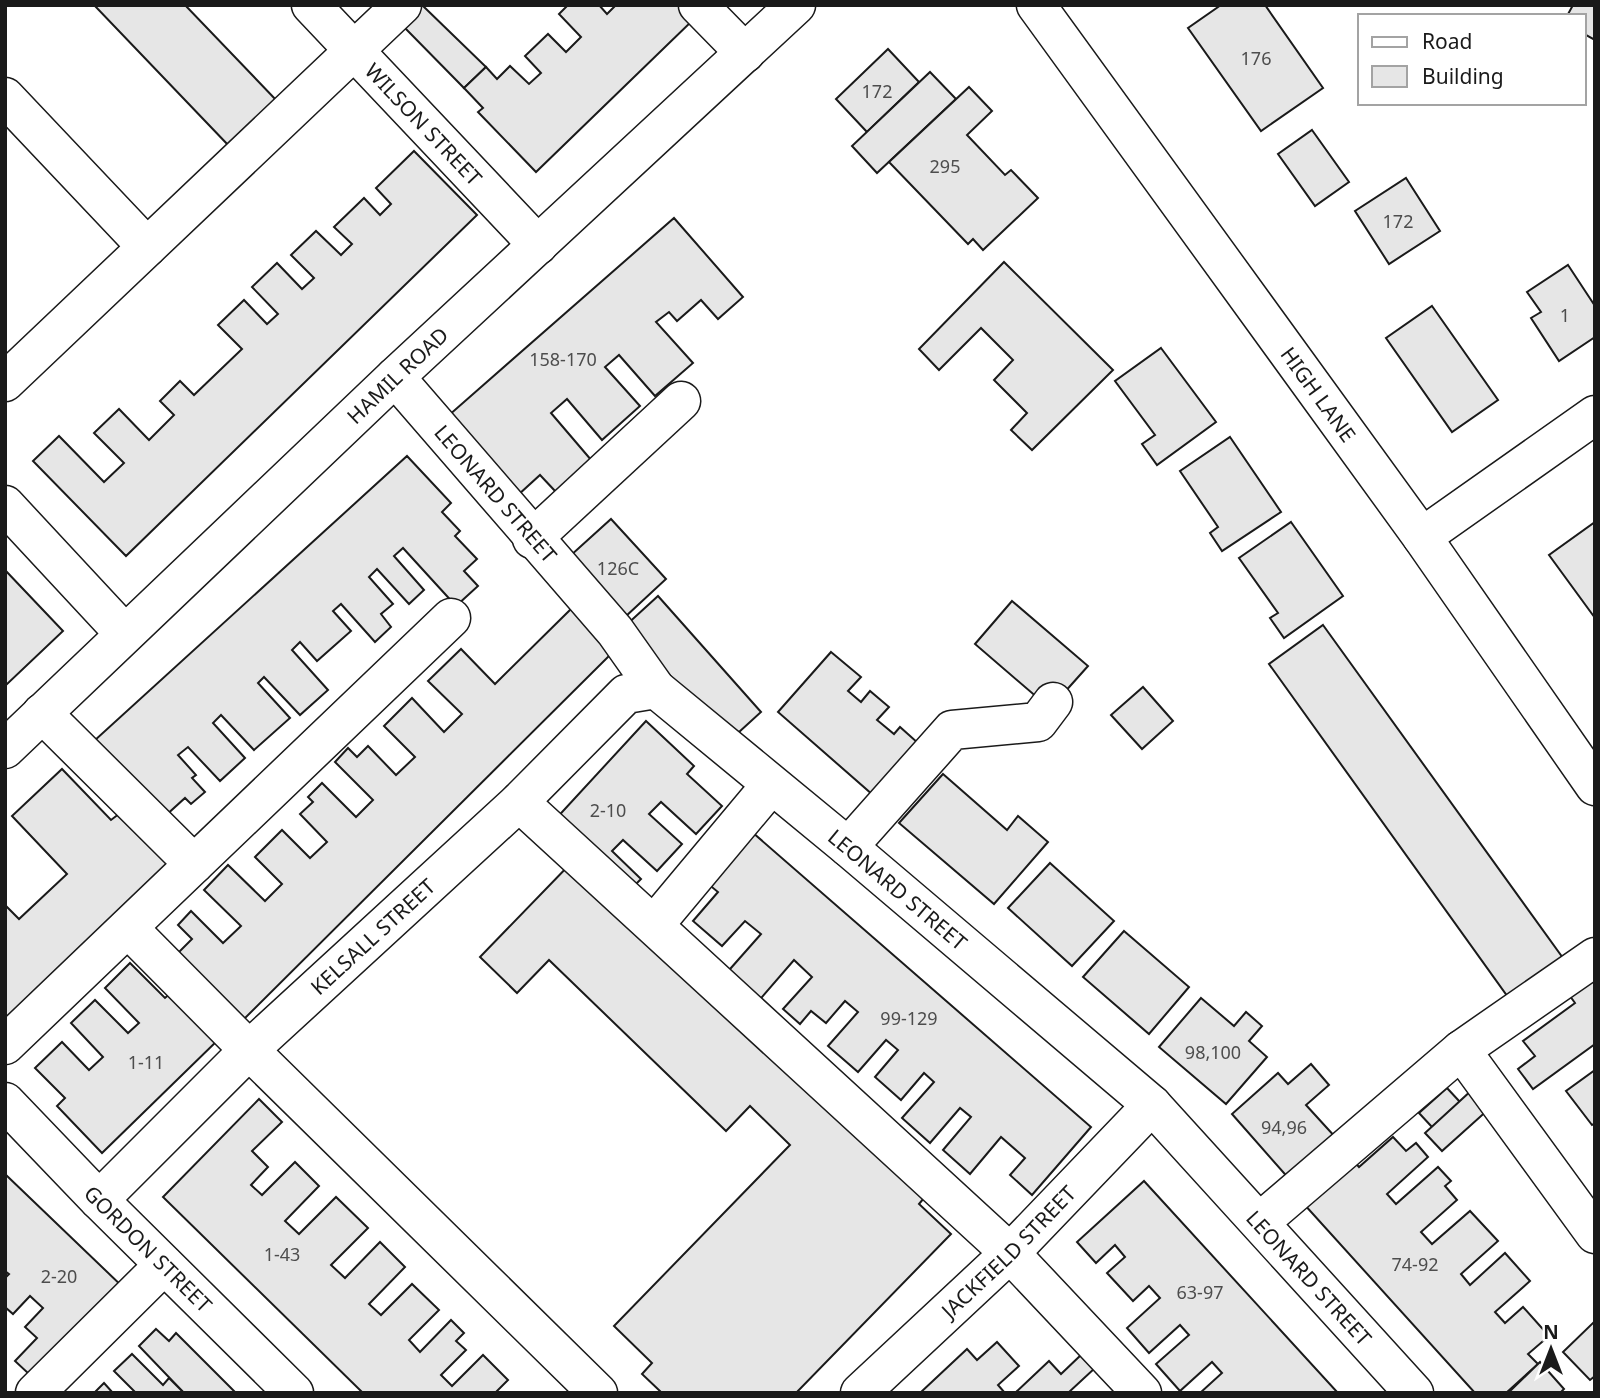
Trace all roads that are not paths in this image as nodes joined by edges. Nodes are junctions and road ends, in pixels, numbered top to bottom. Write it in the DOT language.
graph roads {
  1 [pos="311,5"];
  2 [pos="401,5"];
  3 [pos="698,5"];
  4 [pos="796,5"];
  5 [pos="1037,5"];
  6 [pos="354,51"];
  7 [pos="745,52"];
  8 [pos="5,97"];
  9 [pos="537,245"];
  10 [pos="147,247"];
  11 [pos="395,377"];
  12 [pos="5,382"];
  13 [pos="681,401"];
  14 [pos="1595,415"];
  15 [pos="5,505"];
  16 [pos="1422,537"];
  17 [pos="532,539"];
  18 [pos="451,618"];
  19 [pos="124,633"];
  20 [pos="656,689"];
  21 [pos="1053,702"];
  22 [pos="42,713"];
  23 [pos="5,749"];
  24 [pos="771,785"];
  25 [pos="1595,786"];
  26 [pos="519,802"];
  27 [pos="848,847"];
  28 [pos="194,864"];
  29 [pos="654,925"];
  30 [pos="128,928"];
  31 [pos="1595,957"];
  32 [pos="5,1045"];
  33 [pos="248,1050"];
  34 [pos="1461,1050"];
  35 [pos="5,1102"];
  36 [pos="1152,1105"];
  37 [pos="99,1200"];
  38 [pos="1260,1222"];
  39 [pos="1595,1234"];
  40 [pos="1010,1253"];
  41 [pos="164,1265"];
  42 [pos="5,1387"];
  43 [pos="868,1390"];
  44 [pos="11,1393"];
  45 [pos="35,1393"];
  46 [pos="294,1393"];
  47 [pos="598,1393"];
  48 [pos="1142,1393"];
  49 [pos="1414,1393"];
  1 -- 6 [label="street, WILSON STREET"];
  2 -- 6 [label="street"];
  3 -- 7 [label="street"];
  4 -- 7 [label="street, HAMIL ROAD"];
  5 -- 16 [label="street, HIGH LANE"];
  6 -- 9 [label="street, WILSON STREET"];
  6 -- 10 [label="street"];
  7 -- 9 [label="street, HAMIL ROAD"];
  8 -- 10 [label="street"];
  9 -- 11 [label="street, HAMIL ROAD"];
  10 -- 12 [label="street"];
  11 -- 17 [label="street, LEONARD STREET"];
  11 -- 19 [label="street, HAMIL ROAD"];
  13 -- 17 [label="street"];
  14 -- 16 [label="street"];
  15 -- 19 [label="street"];
  16 -- 25 [label="street, HIGH LANE"];
  17 -- 20 [label="street, LEONARD STREET"];
  18 -- 28 [label="street"];
  19 -- 22 [label="street, HAMIL ROAD"];
  20 -- 24 [label="street, LEONARD STREET"];
  20 -- 26 [label="street, KELSALL STREET"];
  21 -- 27 [label="street"];
  22 -- 23 [label="street, HAMIL ROAD"];
  22 -- 28 [label="street"];
  24 -- 27 [label="street, LEONARD STREET"];
  24 -- 29 [label="street"];
  26 -- 29 [label="street"];
  26 -- 33 [label="street, KELSALL STREET"];
  27 -- 36 [label="street, LEONARD STREET"];
  28 -- 30 [label="street"];
  29 -- 40 [label="street"];
  30 -- 32 [label="street"];
  30 -- 33 [label="street"];
  31 -- 34 [label="street"];
  33 -- 37 [label="street, KELSALL STREET"];
  33 -- 47 [label="street"];
  34 -- 38 [label="street"];
  34 -- 39 [label="street"];
  35 -- 37 [label="street, GORDON STREET"];
  36 -- 38 [label="street, LEONARD STREET"];
  36 -- 40 [label="street, JACKFIELD STREET"];
  37 -- 41 [label="street, GORDON STREET"];
  38 -- 49 [label="street, LEONARD STREET"];
  40 -- 43 [label="street, JACKFIELD STREET"];
  40 -- 48 [label="street"];
  41 -- 45 [label="street"];
  41 -- 46 [label="street, GORDON STREET"];
  42 -- 44 [label="street"];
}
